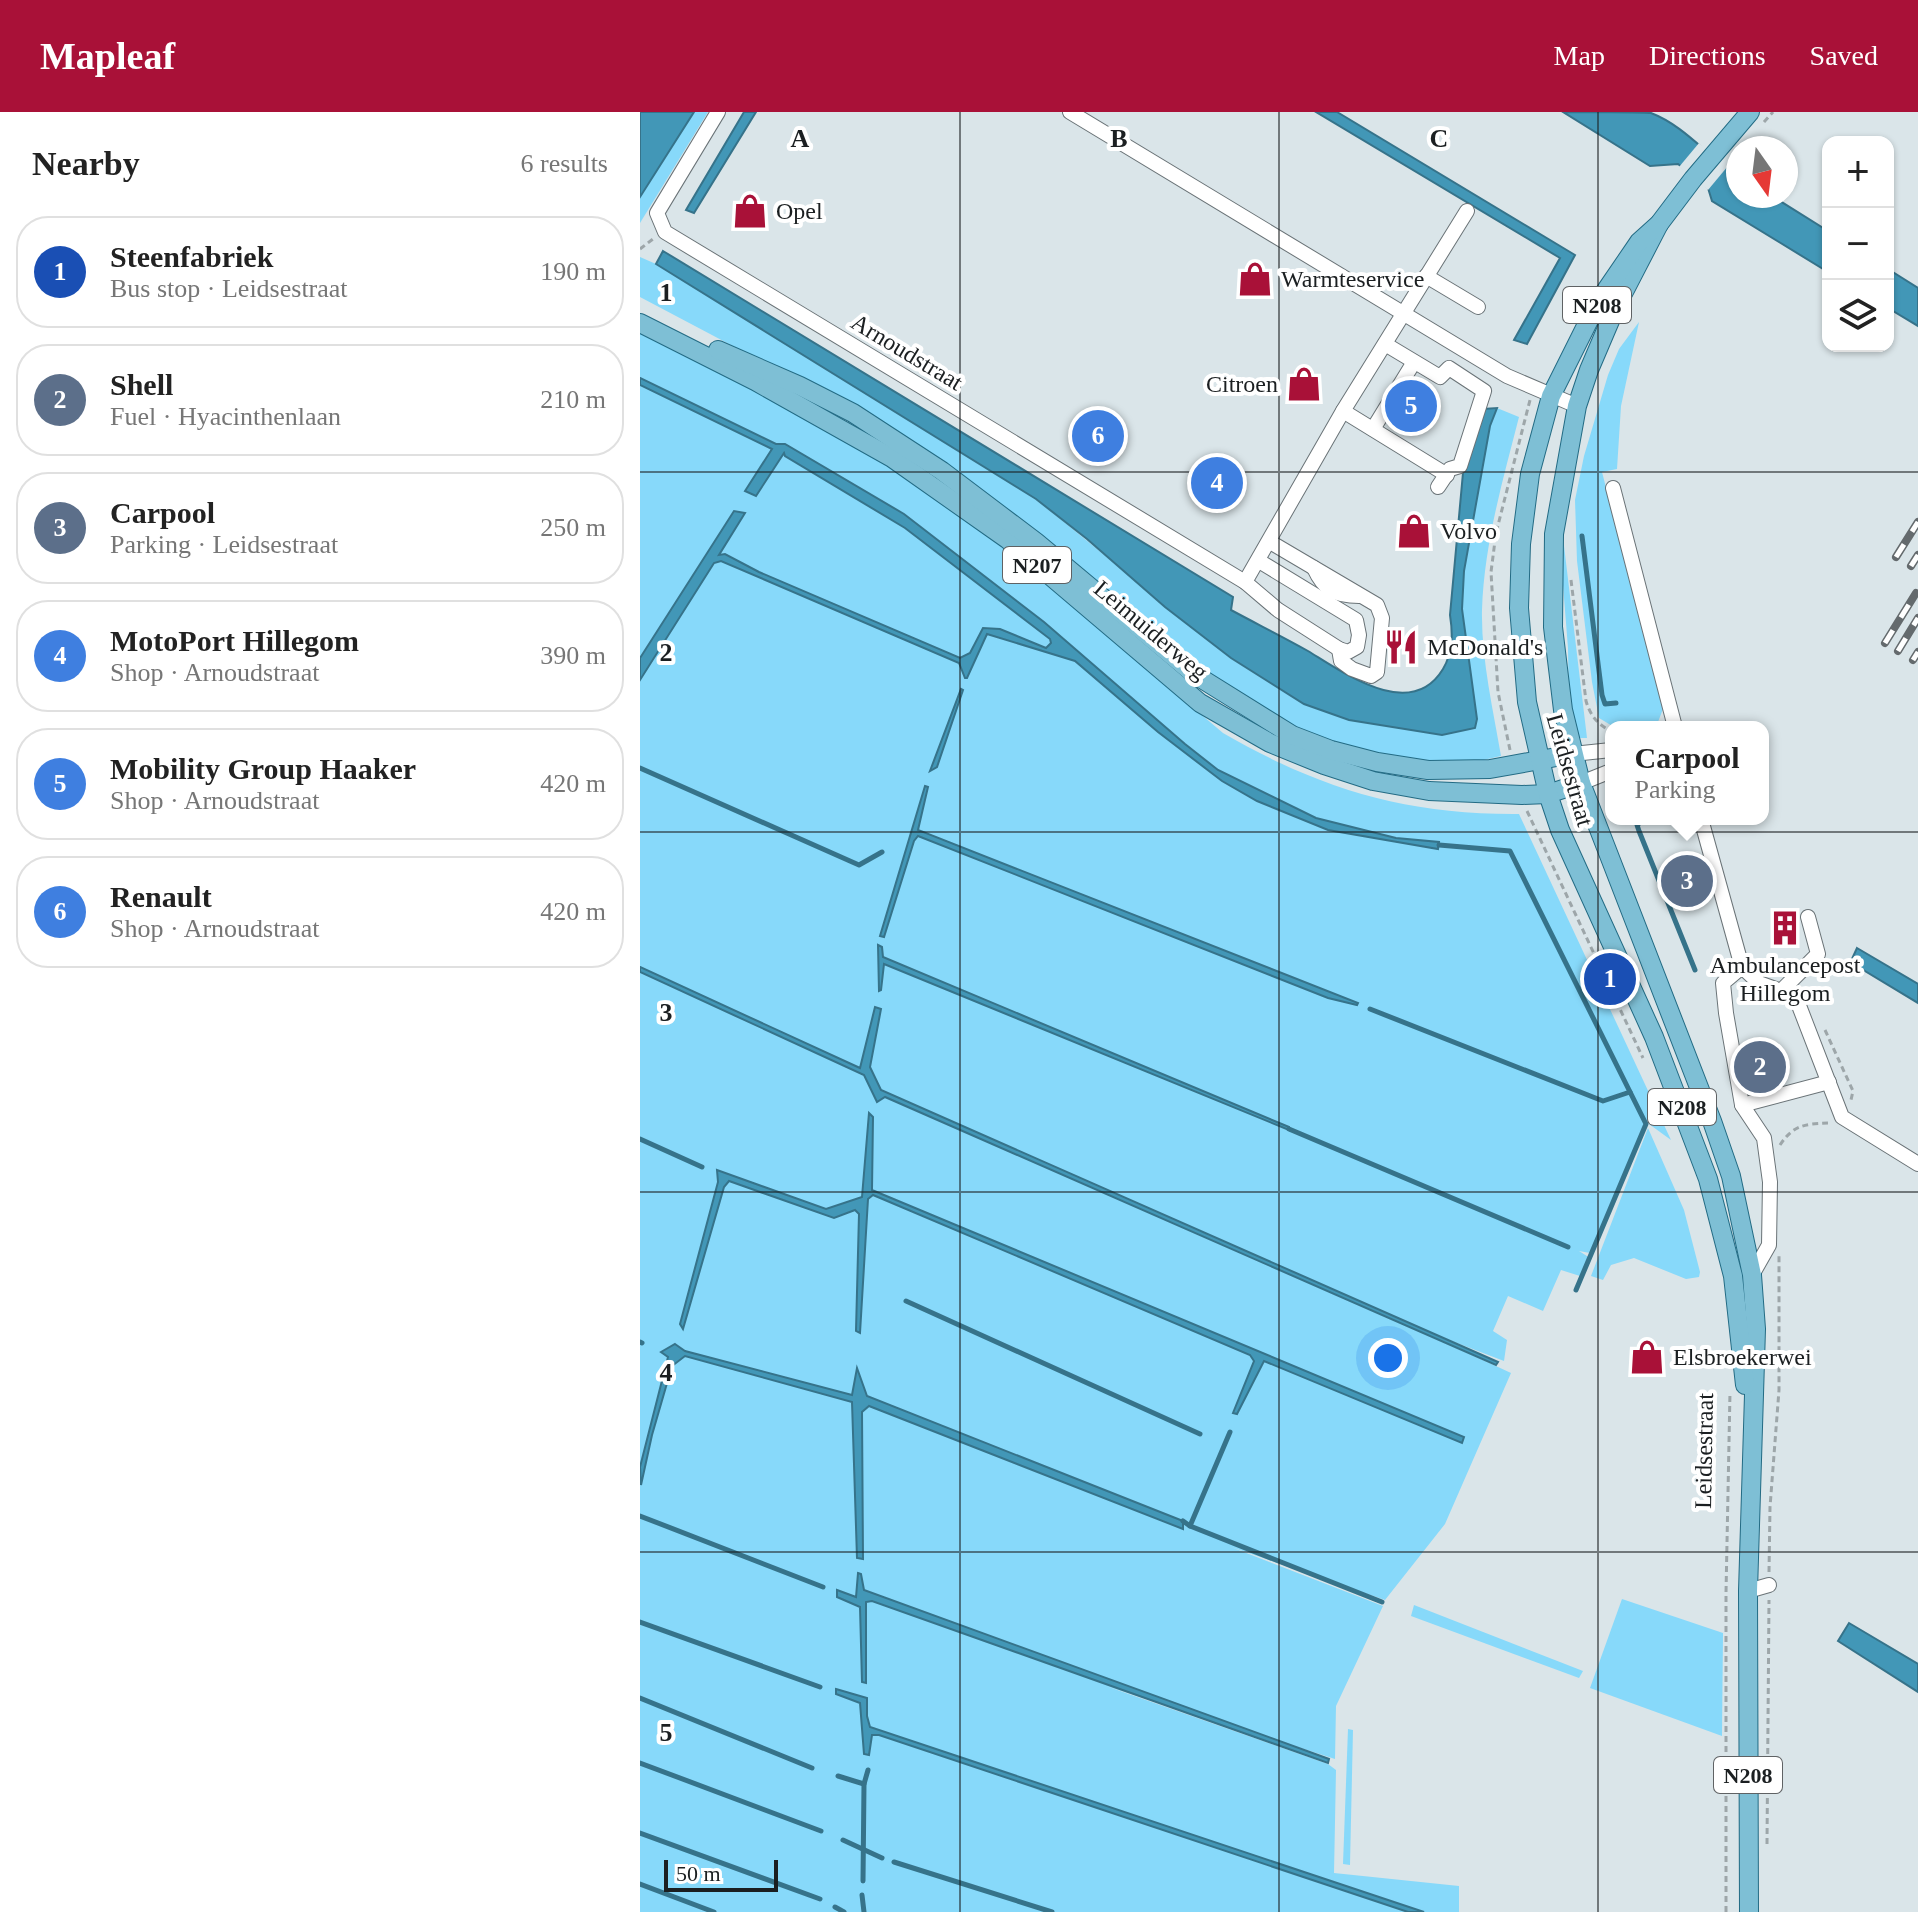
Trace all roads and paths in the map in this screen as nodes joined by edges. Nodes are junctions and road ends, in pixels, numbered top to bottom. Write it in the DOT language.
graph roads {
  1 [pos="718,112"];
  2 [pos="1070,112"];
  3 [pos="1750,112"];
  4 [pos="1467,211"];
  5 [pos="1659,224"];
  6 [pos="1426,276"];
  7 [pos="1478,307"];
  8 [pos="1403,313"];
  9 [pos="640,315"];
  10 [pos="640,323"];
  11 [pos="1385,344"];
  12 [pos="1414,362"];
  13 [pos="1551,396"];
  14 [pos="1577,406"];
  15 [pos="1343,411"];
  16 [pos="1373,429"];
  17 [pos="1613,488"];
  18 [pos="1270,542"];
  19 [pos="1259,561"];
  20 [pos="1571,578"];
  21 [pos="1245,582"];
  22 [pos="1339,649"];
  23 [pos="1673,721"];
  24 [pos="1605,727"];
  25 [pos="1605,751"];
  26 [pos="1573,754"];
  27 [pos="1539,761"];
  28 [pos="1605,773"];
  29 [pos="1581,783"];
  30 [pos="1548,794"];
  31 [pos="1703,825"];
  32 [pos="1537,837"];
  33 [pos="1808,917"];
  34 [pos="1742,967"];
  35 [pos="1781,991"];
  36 [pos="1643,1058"];
  37 [pos="1829,1082"];
  38 [pos="1742,1105"];
  39 [pos="1918,1164"];
  40 [pos="1752,1275"];
  41 [pos="1730,1382"];
  42 [pos="1752,1476"];
  43 [pos="1769,1585"];
  44 [pos="1748,1591"];
  45 [pos="1768,1607"];
  46 [pos="1767,1851"];
  47 [pos="1726,1912"];
  48 [pos="1749,1912"];
  1 -- 21 [label="street, Arnoudstraat"];
  2 -- 8 [label="street"];
  3 -- 5 [label="main road, Leidsestraat / N208"];
  4 -- 6 [label="street"];
  5 -- 13 [label="main road, Leidsestraat / N208"];
  5 -- 14 [label="main road, Leidsestraat / N208"];
  6 -- 7 [label="street"];
  6 -- 8 [label="street"];
  8 -- 11 [label="street"];
  8 -- 13 [label="street"];
  9 -- 27 [label="main road, Leimuiderweg / N207"];
  10 -- 30 [label="main road, Leimuiderweg / N207"];
  11 -- 12 [label="street"];
  11 -- 15 [label="street"];
  12 -- 16 [label="street"];
  12 -- 16 [label="street"];
  13 -- 14 [label="street"];
  13 -- 27 [label="main road, Leidsestraat / N208"];
  14 -- 26 [label="main road, Leidsestraat / N208"];
  15 -- 16 [label="street"];
  15 -- 18 [label="street"];
  17 -- 23 [label="street"];
  18 -- 19 [label="street"];
  18 -- 22 [label="street, Arnoudstraat"];
  19 -- 21 [label="street"];
  19 -- 22 [label="street"];
  20 -- 24 [label="path, Leidsestraat"];
  21 -- 22 [label="street, Arnoudstraat"];
  25 -- 26 [label="street, Leidsestraat"];
  26 -- 27 [label="main road, N207"];
  26 -- 29 [label="main road, Leidsestraat / N208"];
  27 -- 30 [label="main road, Leidsestraat / N208"];
  28 -- 29 [label="street, Leidsestraat"];
  29 -- 30 [label="main road, N207"];
  29 -- 40 [label="main road, Leidsestraat / N208"];
  30 -- 42 [label="main road, Leidsestraat / N208"];
  31 -- 34 [label="street"];
  32 -- 36 [label="path, Leidsestraat"];
  33 -- 35 [label="street"];
  34 -- 35 [label="street"];
  34 -- 38 [label="street, Leidsestraat"];
  35 -- 37 [label="street"];
  37 -- 38 [label="street"];
  37 -- 39 [label="street"];
  38 -- 40 [label="street, Leidsestraat"];
  40 -- 42 [label="main road, Leidsestraat / N208"];
  41 -- 47 [label="path, Leidsestraat"];
  42 -- 44 [label="main road, Leidsestraat / N208"];
  43 -- 44 [label="street"];
  44 -- 48 [label="main road, Leidsestraat / N208"];
  45 -- 46 [label="path"];
}
